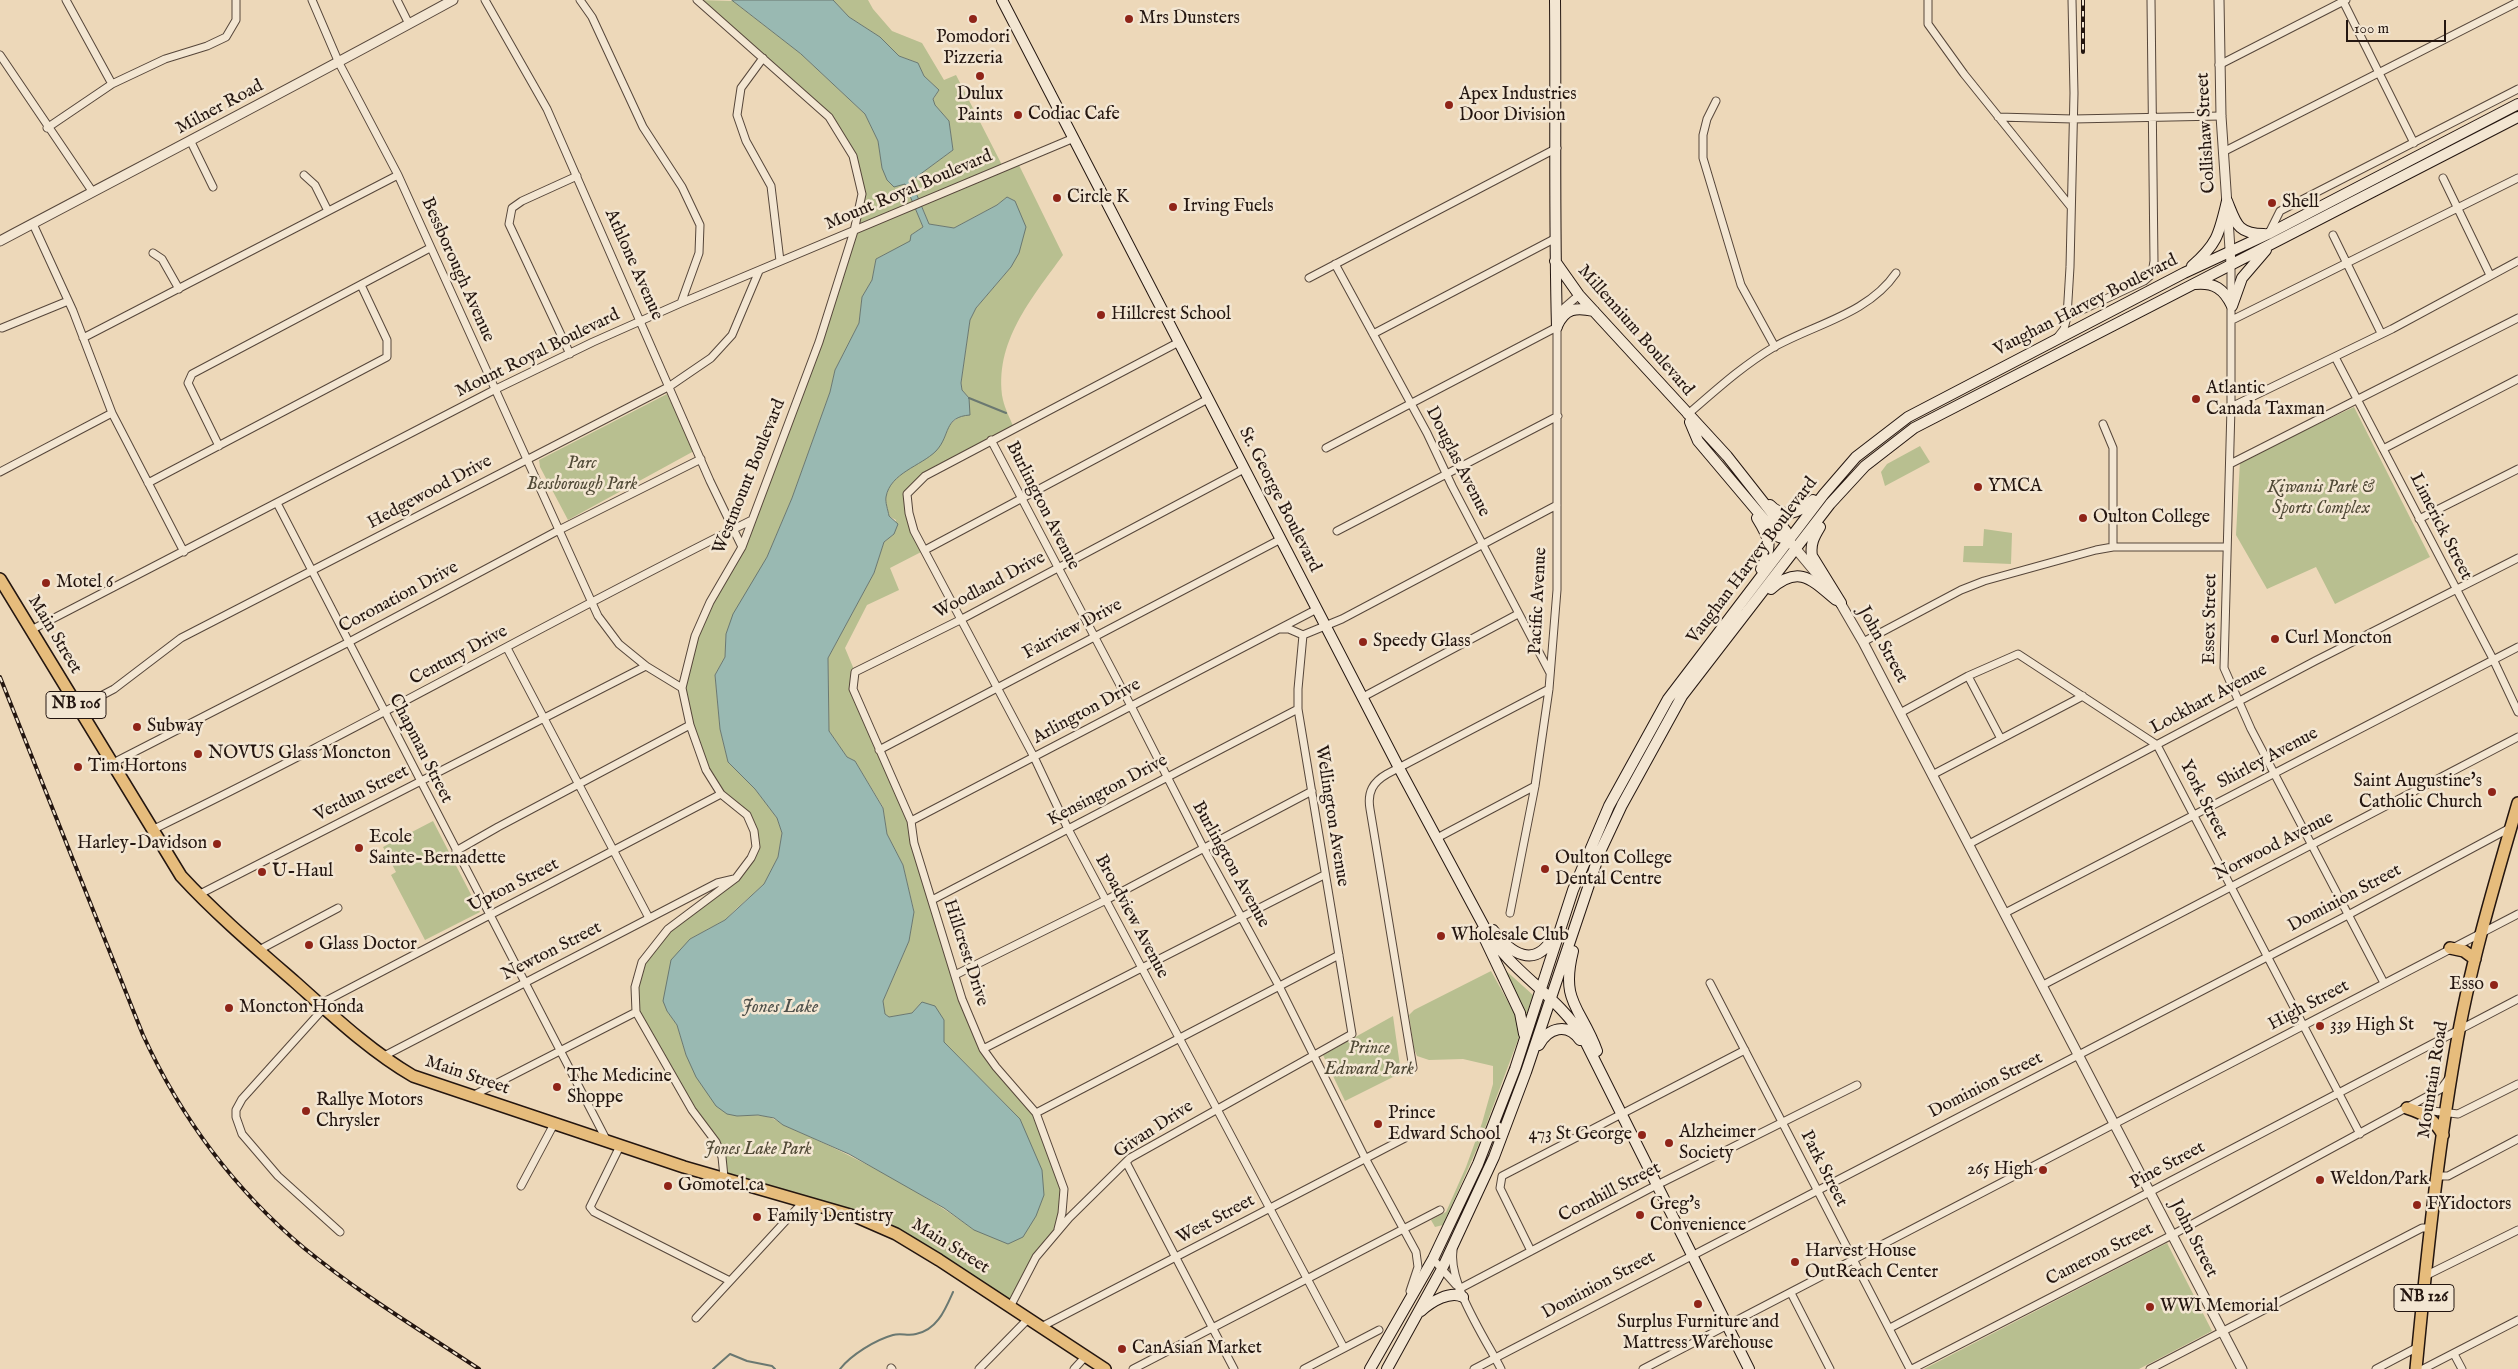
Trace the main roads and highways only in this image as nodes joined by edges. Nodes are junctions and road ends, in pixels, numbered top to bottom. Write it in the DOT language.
graph roads {
  1 [pos="1002,0"];
  2 [pos="1555,0"];
  3 [pos="2518,104"];
  4 [pos="2518,116"];
  5 [pos="2270,239"];
  6 [pos="1555,261"];
  7 [pos="2184,273"];
  8 [pos="2190,284"];
  9 [pos="1594,311"];
  10 [pos="1687,415"];
  11 [pos="1841,474"];
  12 [pos="1745,479"];
  13 [pos="1850,482"];
  14 [pos="1736,486"];
  15 [pos="1789,540"];
  16 [pos="0,579"];
  17 [pos="1747,603"];
  18 [pos="2518,803"];
  19 [pos="1458,877"];
  20 [pos="1590,877"];
  21 [pos="1564,917"];
  22 [pos="2450,948"];
  23 [pos="2475,959"];
  24 [pos="1541,989"];
  25 [pos="1550,998"];
  26 [pos="1524,1043"];
  27 [pos="1526,1072"];
  28 [pos="1605,1079"];
  29 [pos="2407,1108"];
  30 [pos="2444,1135"];
  31 [pos="1461,1293"];
  32 [pos="1419,1314"];
  33 [pos="1106,1369"];
  34 [pos="1370,1369"];
  35 [pos="1387,1369"];
  36 [pos="1749,1369"];
  37 [pos="2416,1369"];
  1 -- 19 [label="main road, St. George Boulevard"];
  2 -- 6 [label="main road, Millennium Boulevard"];
  3 -- 5 [label="main road, Vaughan Harvey Boulevard"];
  4 -- 5 [label="main road, Vaughan Harvey Boulevard"];
  5 -- 7 [label="main road, Vaughan Harvey Boulevard"];
  5 -- 7 [label="main road"];
  5 -- 8 [label="main road, Vaughan Harvey Boulevard"];
  5 -- 8 [label="main road"];
  6 -- 9 [label="main road, Millennium Boulevard"];
  6 -- 9 [label="main road"];
  7 -- 11 [label="main road, Vaughan Harvey Boulevard"];
  8 -- 13 [label="main road, Vaughan Harvey Boulevard"];
  9 -- 10 [label="main road, Millennium Boulevard"];
  10 -- 12 [label="main road, Millennium Boulevard"];
  10 -- 14 [label="main road, Millennium Boulevard"];
  11 -- 12 [label="main road"];
  11 -- 15 [label="main road, Vaughan Harvey Boulevard"];
  12 -- 15 [label="main road, Millennium Boulevard"];
  13 -- 17 [label="main road, Vaughan Harvey Boulevard"];
  13 -- 17 [label="main road"];
  14 -- 15 [label="main road, Millennium Boulevard"];
  14 -- 17 [label="main road"];
  15 -- 17 [label="main road, Vaughan Harvey Boulevard"];
  16 -- 33 [label="main road, Main Street / NB 106"];
  17 -- 20 [label="main road, Vaughan Harvey Boulevard"];
  17 -- 21 [label="main road, Vaughan Harvey Boulevard"];
  18 -- 23 [label="main road, Mountain Road / NB 126"];
  19 -- 21 [label="main road"];
  19 -- 24 [label="main road, St. George Boulevard"];
  19 -- 26 [label="main road"];
  20 -- 25 [label="main road, Vaughan Harvey Boulevard"];
  20 -- 28 [label="main road"];
  21 -- 24 [label="main road, Vaughan Harvey Boulevard"];
  22 -- 23 [label="main road"];
  23 -- 30 [label="main road, Mountain Road / NB 126"];
  24 -- 25 [label="main road, St. George Boulevard"];
  24 -- 26 [label="main road, Vaughan Harvey Boulevard"];
  25 -- 27 [label="main road, Vaughan Harvey Boulevard"];
  25 -- 28 [label="main road, St. George Boulevard"];
  26 -- 34 [label="main road, Vaughan Harvey Boulevard"];
  27 -- 28 [label="main road"];
  27 -- 32 [label="main road, Vaughan Harvey Boulevard"];
  28 -- 36 [label="main road"];
  29 -- 30 [label="main road"];
  30 -- 37 [label="main road, Mountain Road / NB 126"];
  31 -- 32 [label="main road"];
  32 -- 35 [label="main road, Vaughan Harvey Boulevard"];
}
